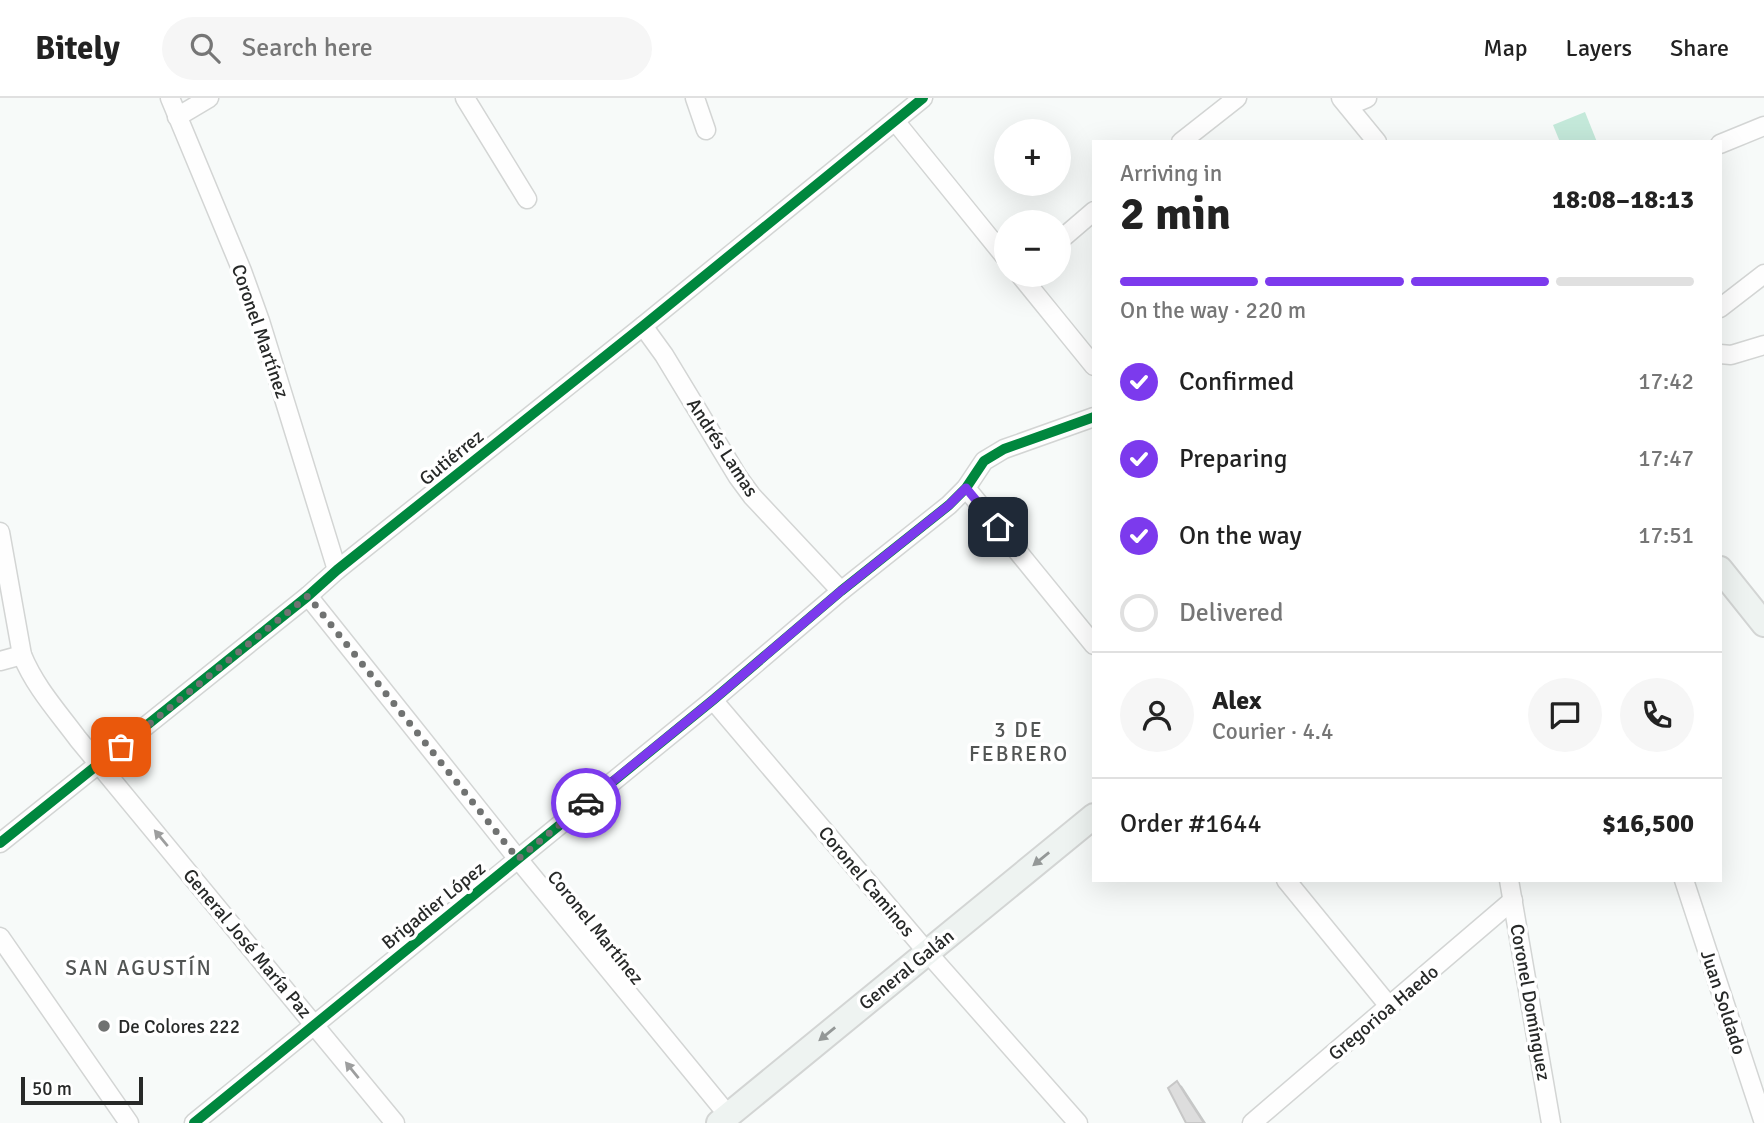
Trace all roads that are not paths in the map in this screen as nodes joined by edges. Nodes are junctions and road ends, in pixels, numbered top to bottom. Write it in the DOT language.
graph roads {
  1 [pos="170,98"];
  2 [pos="209,98"];
  3 [pos="464,98"];
  4 [pos="695,98"];
  5 [pos="923,98"];
  6 [pos="1237,98"];
  7 [pos="1367,98"];
  8 [pos="1344,102"];
  9 [pos="177,117"];
  10 [pos="895,121"];
  11 [pos="1764,126"];
  12 [pos="706,130"];
  13 [pos="1184,140"];
  14 [pos="1375,140"];
  15 [pos="1722,143"];
  16 [pos="527,199"];
  17 [pos="1092,213"];
  18 [pos="1071,231"];
  19 [pos="994,243"];
  20 [pos="1764,274"];
  21 [pos="1030,287"];
  22 [pos="1722,306"];
  23 [pos="643,327"];
  24 [pos="1764,345"];
  25 [pos="1722,354"];
  26 [pos="1092,364"];
  27 [pos="1092,417"];
  28 [pos="966,488"];
  29 [pos="0,532"];
  30 [pos="337,570"];
  31 [pos="1722,571"];
  32 [pos="841,591"];
  33 [pos="308,596"];
  34 [pos="1761,614"];
  35 [pos="1092,643"];
  36 [pos="22,655"];
  37 [pos="0,661"];
  38 [pos="713,700"];
  39 [pos="100,763"];
  40 [pos="1092,818"];
  41 [pos="0,843"];
  42 [pos="518,859"];
  43 [pos="1288,882"];
  44 [pos="1509,882"];
  45 [pos="1685,882"];
  46 [pos="1513,900"];
  47 [pos="0,937"];
  48 [pos="927,952"];
  49 [pos="1389,1006"];
  50 [pos="316,1025"];
  51 [pos="724,1119"];
  52 [pos="129,1123"];
  53 [pos="194,1123"];
  54 [pos="396,1123"];
  55 [pos="1078,1123"];
  56 [pos="1252,1123"];
  57 [pos="1552,1123"];
  58 [pos="1764,1123"];
  1 -- 9 [label="street, Coronel Martínez"];
  2 -- 9 [label="street"];
  3 -- 16 [label="street"];
  4 -- 12 [label="street"];
  5 -- 10 [label="street, Gutiérrez"];
  6 -- 13 [label="street"];
  7 -- 8 [label="street"];
  8 -- 14 [label="street"];
  9 -- 30 [label="street, Coronel Martínez"];
  10 -- 19 [label="street"];
  10 -- 23 [label="street, Gutiérrez"];
  11 -- 15 [label="street"];
  17 -- 18 [label="street"];
  20 -- 22 [label="street"];
  21 -- 26 [label="street"];
  23 -- 30 [label="street, Gutiérrez"];
  23 -- 32 [label="street, Andrés Lamas"];
  24 -- 25 [label="street"];
  27 -- 28 [label="street, Brigadier López"];
  28 -- 32 [label="street, Brigadier López"];
  28 -- 35 [label="street"];
  29 -- 36 [label="street, General José María Paz"];
  30 -- 33 [label="street, Gutiérrez"];
  31 -- 34 [label="street"];
  32 -- 38 [label="street, Brigadier López"];
  33 -- 39 [label="street, Gutiérrez"];
  33 -- 42 [label="street, Coronel Martínez"];
  36 -- 37 [label="street"];
  36 -- 39 [label="street, General José María Paz"];
  38 -- 42 [label="street, Brigadier López"];
  38 -- 48 [label="street, Coronel Caminos"];
  39 -- 41 [label="street, Gutiérrez"];
  50 -- 39 [label="street, General José María Paz, one-way"];
  40 -- 48 [label="street, General Galán, one-way"];
  42 -- 50 [label="street, Brigadier López"];
  42 -- 51 [label="street, Coronel Martínez"];
  43 -- 49 [label="street"];
  44 -- 46 [label="street, Coronel Domínguez"];
  45 -- 58 [label="street, Juan Soldado"];
  46 -- 49 [label="street, Gregorioa Haedo"];
  46 -- 57 [label="street, Coronel Domínguez"];
  47 -- 52 [label="street"];
  48 -- 51 [label="street, General Galán, one-way"];
  48 -- 55 [label="street, Coronel Caminos"];
  49 -- 56 [label="street, Gregorioa Haedo"];
  50 -- 53 [label="street, Brigadier López"];
  54 -- 50 [label="street, General José María Paz, one-way"];
}
